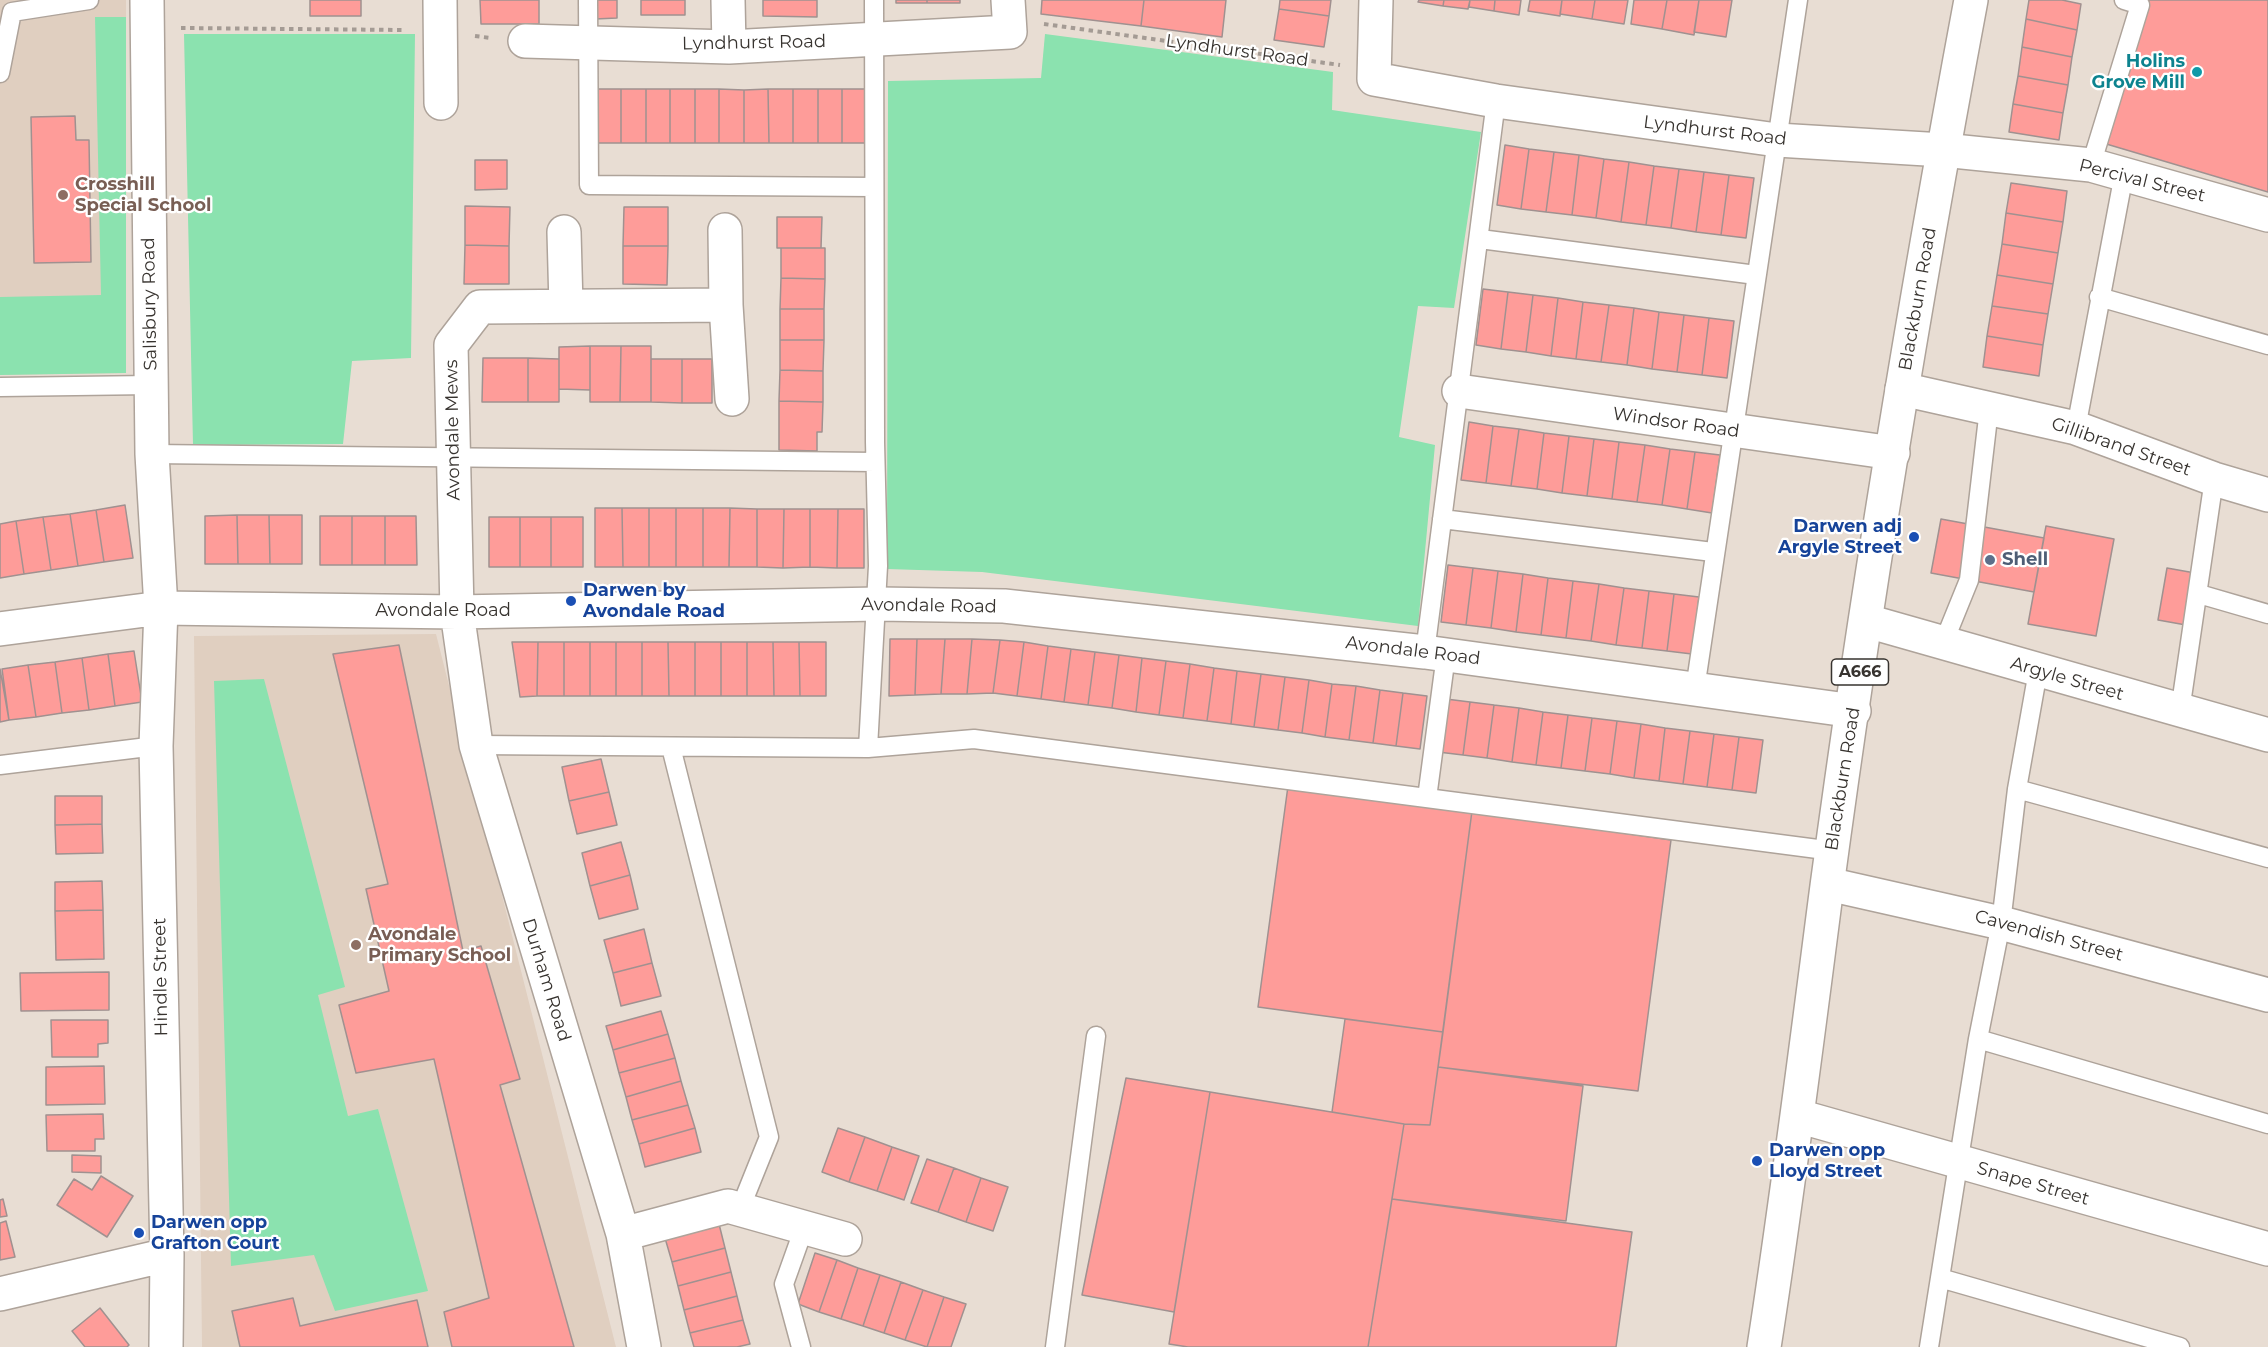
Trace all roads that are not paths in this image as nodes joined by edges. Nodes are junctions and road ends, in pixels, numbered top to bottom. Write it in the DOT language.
graph roads {
  1 [pos="89,0"];
  2 [pos="440,0"];
  3 [pos="588,0"];
  4 [pos="728,0"];
  5 [pos="874,0"];
  6 [pos="1008,0"];
  7 [pos="1376,0"];
  8 [pos="1798,0"];
  9 [pos="1971,0"];
  10 [pos="2124,0"];
  11 [pos="147,14"];
  12 [pos="875,40"];
  13 [pos="525,41"];
  14 [pos="589,41"];
  15 [pos="729,47"];
  16 [pos="0,73"];
  17 [pos="1496,101"];
  18 [pos="441,104"];
  19 [pos="1777,140"];
  20 [pos="1943,150"];
  21 [pos="2091,165"];
  22 [pos="2124,174"];
  23 [pos="874,187"];
  24 [pos="2268,215"];
  25 [pos="725,230"];
  26 [pos="564,232"];
  27 [pos="1480,240"];
  28 [pos="1756,275"];
  29 [pos="2099,297"];
  30 [pos="726,305"];
  31 [pos="566,306"];
  32 [pos="2268,345"];
  33 [pos="151,385"];
  34 [pos="0,387"];
  35 [pos="1902,389"];
  36 [pos="1459,391"];
  37 [pos="732,399"];
  38 [pos="1989,409"];
  39 [pos="2076,428"];
  40 [pos="1732,431"];
  41 [pos="1893,453"];
  42 [pos="152,454"];
  43 [pos="452,459"];
  44 [pos="875,462"];
  45 [pos="2214,479"];
  46 [pos="2268,495"];
  47 [pos="1442,519"];
  48 [pos="1713,552"];
  49 [pos="2199,594"];
  50 [pos="878,604"];
  51 [pos="161,608"];
  52 [pos="457,612"];
  53 [pos="2268,614"];
  54 [pos="1868,621"];
  55 [pos="0,629"];
  56 [pos="1943,644"];
  57 [pos="1436,653"];
  58 [pos="2038,671"];
  59 [pos="1695,689"];
  60 [pos="1854,711"];
  61 [pos="2180,711"];
  62 [pos="2268,735"];
  63 [pos="476,745"];
  64 [pos="156,746"];
  65 [pos="671,747"];
  66 [pos="868,748"];
  67 [pos="0,765"];
  68 [pos="2017,789"];
  69 [pos="1427,798"];
  70 [pos="1833,851"];
  71 [pos="2268,858"];
  72 [pos="1828,884"];
  73 [pos="2001,923"];
  74 [pos="2268,995"];
  75 [pos="1096,1036"];
  76 [pos="1978,1039"];
  77 [pos="1798,1116"];
  78 [pos="2268,1124"];
  79 [pos="1958,1163"];
  80 [pos="740,1209"];
  81 [pos="804,1228"];
  82 [pos="623,1234"];
  83 [pos="845,1239"];
  84 [pos="2268,1249"];
  85 [pos="167,1255"];
  86 [pos="1940,1278"];
  87 [pos="0,1294"];
  88 [pos="1770,1345"];
  89 [pos="166,1347"];
  90 [pos="645,1347"];
  91 [pos="801,1347"];
  92 [pos="1055,1347"];
  93 [pos="1929,1347"];
  94 [pos="2180,1347"];
  1 -- 16 [label="lane"];
  2 -- 18 [label="main road"];
  3 -- 14 [label="lane"];
  4 -- 15 [label="main road"];
  5 -- 12 [label="lane"];
  6 -- 12 [label="main road, Lyndhurst Road"];
  7 -- 17 [label="main road, Lyndhurst Road"];
  8 -- 19 [label="lane"];
  9 -- 20 [label="main road, Blackburn Road / A666"];
  10 -- 21 [label="lane"];
  11 -- 33 [label="main road, Salisbury Road"];
  12 -- 15 [label="main road, Lyndhurst Road"];
  12 -- 23 [label="lane"];
  13 -- 14 [label="main road, Lyndhurst Road"];
  14 -- 15 [label="main road, Lyndhurst Road"];
  14 -- 23 [label="lane"];
  17 -- 19 [label="main road, Lyndhurst Road"];
  17 -- 27 [label="lane"];
  19 -- 20 [label="main road, Lyndhurst Road"];
  19 -- 28 [label="lane"];
  20 -- 21 [label="main road, Percival Street"];
  20 -- 35 [label="main road, Blackburn Road / A666"];
  21 -- 22 [label="main road, Percival Street"];
  22 -- 24 [label="main road, Percival Street"];
  22 -- 29 [label="lane"];
  23 -- 44 [label="lane"];
  25 -- 30 [label="main road"];
  26 -- 31 [label="main road"];
  27 -- 28 [label="lane"];
  27 -- 36 [label="lane"];
  28 -- 40 [label="lane"];
  29 -- 32 [label="lane"];
  29 -- 39 [label="lane"];
  30 -- 31 [label="main road, Avondale Mews"];
  30 -- 37 [label="main road"];
  31 -- 43 [label="main road, Avondale Mews"];
  33 -- 34 [label="lane"];
  33 -- 42 [label="main road, Salisbury Road"];
  35 -- 38 [label="main road, Gillibrand Street"];
  35 -- 41 [label="main road, Blackburn Road / A666"];
  36 -- 40 [label="main road, Windsor Road"];
  36 -- 47 [label="lane"];
  38 -- 39 [label="main road, Gillibrand Street"];
  38 -- 56 [label="lane"];
  39 -- 45 [label="main road, Gillibrand Street"];
  40 -- 41 [label="main road, Windsor Road"];
  40 -- 48 [label="lane"];
  41 -- 54 [label="main road, Blackburn Road / A666"];
  42 -- 43 [label="lane"];
  42 -- 51 [label="main road, Salisbury Road"];
  43 -- 44 [label="lane"];
  43 -- 52 [label="main road, Avondale Mews"];
  44 -- 50 [label="lane"];
  45 -- 46 [label="main road, Gillibrand Street"];
  45 -- 49 [label="lane"];
  47 -- 48 [label="lane"];
  47 -- 57 [label="lane"];
  48 -- 59 [label="lane"];
  49 -- 53 [label="lane"];
  49 -- 61 [label="lane"];
  50 -- 52 [label="main road, Avondale Road"];
  50 -- 57 [label="main road, Avondale Road"];
  50 -- 66 [label="lane"];
  51 -- 52 [label="main road, Avondale Road"];
  51 -- 55 [label="main road, Avondale Road"];
  51 -- 64 [label="main road, Hindle Street"];
  52 -- 63 [label="main road, Durham Road"];
  54 -- 56 [label="main road, Argyle Street"];
  54 -- 60 [label="main road, Blackburn Road / A666"];
  56 -- 58 [label="main road, Argyle Street"];
  57 -- 59 [label="main road, Avondale Road"];
  57 -- 69 [label="lane"];
  58 -- 61 [label="main road, Argyle Street"];
  58 -- 68 [label="lane"];
  59 -- 60 [label="main road, Avondale Road"];
  60 -- 70 [label="main road, Blackburn Road / A666"];
  61 -- 62 [label="main road, Argyle Street"];
  63 -- 65 [label="lane"];
  63 -- 82 [label="main road, Durham Road"];
  64 -- 67 [label="lane"];
  64 -- 85 [label="main road, Hindle Street"];
  65 -- 66 [label="lane"];
  65 -- 80 [label="lane"];
  66 -- 69 [label="lane"];
  68 -- 71 [label="lane"];
  68 -- 73 [label="lane"];
  69 -- 70 [label="lane"];
  70 -- 72 [label="main road, Blackburn Road / A666"];
  72 -- 73 [label="main road, Cavendish Street"];
  72 -- 77 [label="main road, Blackburn Road / A666"];
  73 -- 74 [label="main road, Cavendish Street"];
  73 -- 76 [label="lane"];
  75 -- 92 [label="lane"];
  76 -- 78 [label="lane"];
  76 -- 79 [label="lane"];
  77 -- 79 [label="main road, Snape Street"];
  77 -- 88 [label="main road, Blackburn Road / A666"];
  79 -- 84 [label="main road, Snape Street"];
  79 -- 86 [label="lane"];
  80 -- 81 [label="main road"];
  80 -- 82 [label="main road"];
  81 -- 83 [label="main road"];
  81 -- 91 [label="lane"];
  82 -- 90 [label="main road, Durham Road"];
  85 -- 87 [label="main road"];
  85 -- 89 [label="main road, Hindle Street"];
  86 -- 93 [label="lane"];
  86 -- 94 [label="lane"];
}
